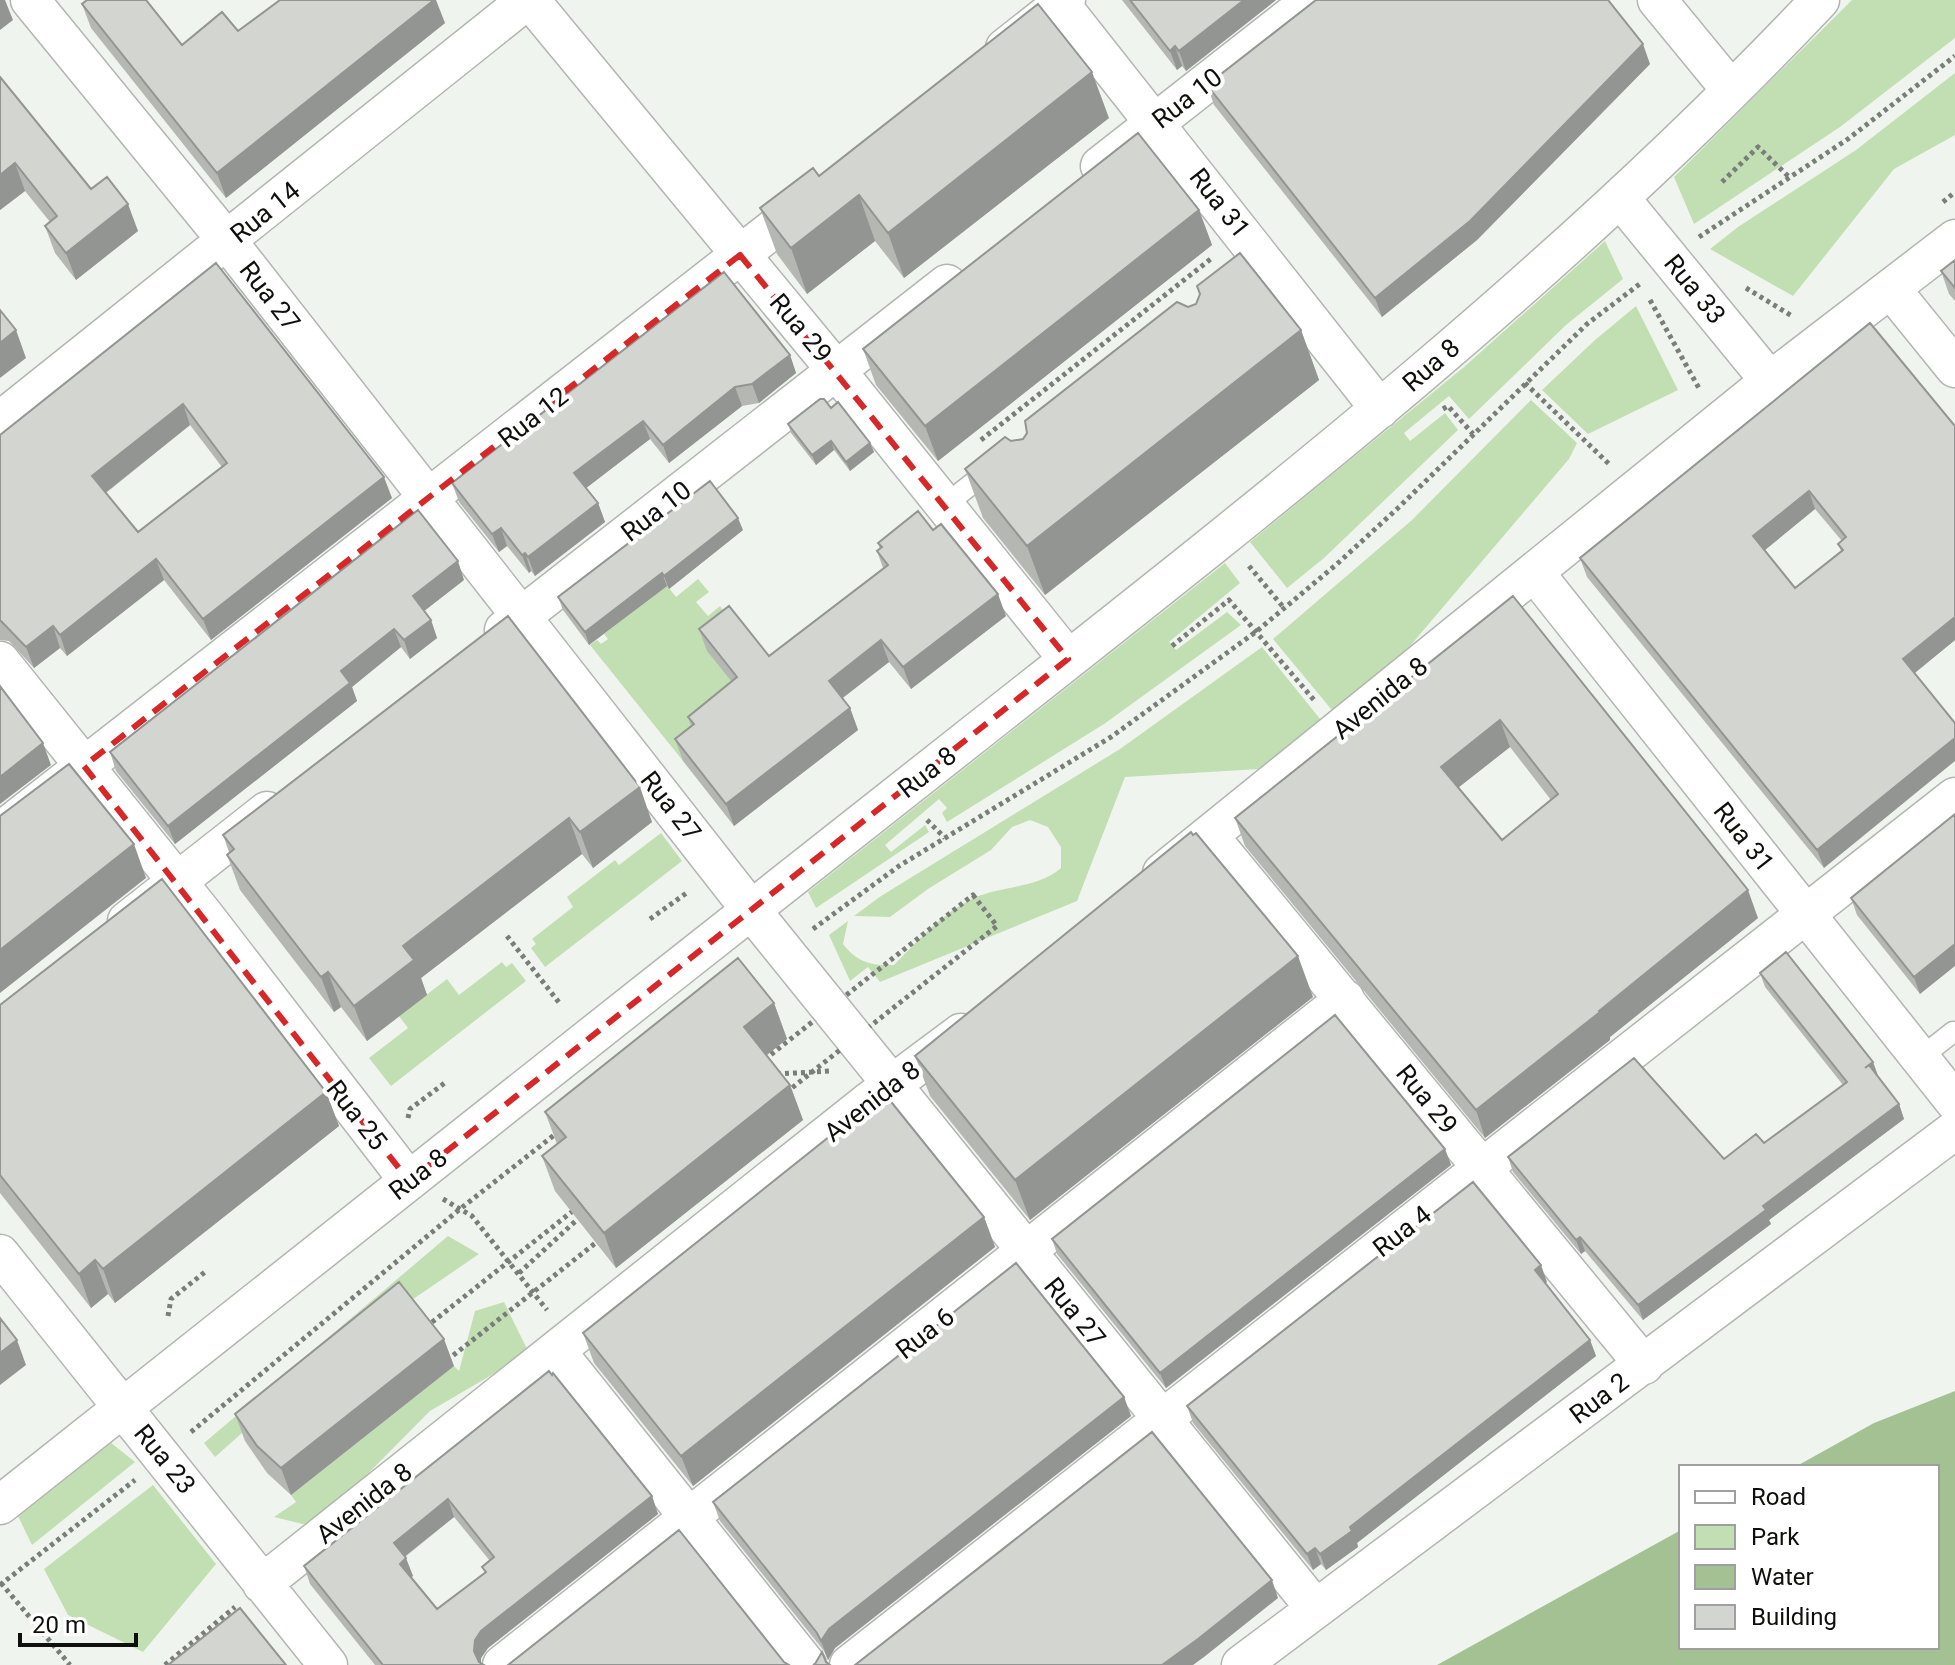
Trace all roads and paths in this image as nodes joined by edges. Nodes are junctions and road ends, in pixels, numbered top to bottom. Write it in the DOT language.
graph roads {
  1 [pos="30,0"];
  2 [pos="529,0"];
  3 [pos="1312,0"];
  4 [pos="1657,0"];
  5 [pos="1820,0"];
  6 [pos="1061,1"];
  7 [pos="1955,56"];
  8 [pos="974,72"];
  9 [pos="1731,90"];
  10 [pos="1156,122"];
  11 [pos="1789,177"];
  12 [pos="839,178"];
  13 [pos="1722,182"];
  14 [pos="1070,189"];
  15 [pos="1955,192"];
  16 [pos="1620,198"];
  17 [pos="1943,225"];
  18 [pos="228,242"];
  19 [pos="1248,254"];
  20 [pos="740,255"];
  21 [pos="1671,259"];
  22 [pos="971,265"];
  23 [pos="1745,287"];
  24 [pos="1891,289"];
  25 [pos="1648,296"];
  26 [pos="1798,320"];
  27 [pos="1955,368"];
  28 [pos="836,370"];
  29 [pos="1770,381"];
  30 [pos="1525,383"];
  31 [pos="1700,390"];
  32 [pos="1380,409"];
  33 [pos="1442,410"];
  34 [pos="0,421"];
  35 [pos="1473,434"];
  36 [pos="976,444"];
  37 [pos="1012,452"];
  38 [pos="1610,464"];
  39 [pos="429,498"];
  40 [pos="945,505"];
  41 [pos="1247,563"];
  42 [pos="1534,572"];
  43 [pos="1284,608"];
  44 [pos="522,616"];
  45 [pos="1257,631"];
  46 [pos="1172,646"];
  47 [pos="475,652"];
  48 [pos="1068,659"];
  49 [pos="0,661"];
  50 [pos="1340,732"];
  51 [pos="84,766"];
  52 [pos="300,786"];
  53 [pos="1955,797"];
  54 [pos="921,821"];
  55 [pos="0,832"];
  56 [pos="945,838"];
  57 [pos="1218,847"];
  58 [pos="177,881"];
  59 [pos="685,892"];
  60 [pos="1132,897"];
  61 [pos="751,910"];
  62 [pos="1805,914"];
  63 [pos="650,919"];
  64 [pos="507,936"];
  65 [pos="94,947"];
  66 [pos="785,952"];
  67 [pos="1345,999"];
  68 [pos="561,1005"];
  69 [pos="988,1011"];
  70 [pos="1953,1032"];
  71 [pos="1920,1058"];
  72 [pos="766,1059"];
  73 [pos="831,1070"];
  74 [pos="767,1075"];
  75 [pos="751,1078"];
  76 [pos="446,1082"];
  77 [pos="891,1085"];
  78 [pos="790,1089"];
  79 [pos="1955,1102"];
  80 [pos="410,1109"];
  81 [pos="560,1130"];
  82 [pos="1955,1130"];
  83 [pos="711,1137"];
  84 [pos="665,1139"];
  85 [pos="670,1151"];
  86 [pos="727,1157"];
  87 [pos="1483,1167"];
  88 [pos="409,1181"];
  89 [pos="652,1197"];
  90 [pos="460,1209"];
  91 [pos="661,1209"];
  92 [pos="592,1216"];
  93 [pos="564,1219"];
  94 [pos="594,1237"];
  95 [pos="589,1249"];
  96 [pos="1027,1253"];
  97 [pos="0,1254"];
  98 [pos="205,1272"];
  99 [pos="519,1273"];
  100 [pos="168,1316"];
  101 [pos="557,1352"];
  102 [pos="1644,1365"];
  103 [pos="123,1407"];
  104 [pos="1161,1420"];
  105 [pos="162,1456"];
  106 [pos="0,1505"];
  107 [pos="689,1517"];
  108 [pos="1,1583"];
  109 [pos="262,1584"];
  110 [pos="1315,1608"];
  111 [pos="70,1665"];
  112 [pos="165,1665"];
  113 [pos="328,1665"];
  114 [pos="502,1665"];
  115 [pos="807,1665"];
  116 [pos="849,1665"];
  117 [pos="1241,1665"];
  1 -- 18 [label="street, Rua 27"];
  2 -- 18 [label="street, Rua 14"];
  2 -- 20 [label="street, Rua 29"];
  3 -- 10 [label="street, Rua 10"];
  4 -- 9 [label="street"];
  5 -- 9 [label="street, Rua 8"];
  6 -- 8 [label="street"];
  6 -- 10 [label="street, Rua 31"];
  7 -- 11 [label="path"];
  9 -- 16 [label="street, Rua 8"];
  10 -- 14 [label="street, Rua 10"];
  10 -- 19 [label="street, Rua 31"];
  11 -- 13 [label="path"];
  11 -- 21 [label="path"];
  12 -- 20 [label="street, Rua 12"];
  15 -- 17 [label="path"];
  16 -- 21 [label="street, Rua 33"];
  16 -- 32 [label="street, Rua 8"];
  17 -- 24 [label="street, Avenida 8"];
  18 -- 34 [label="street, Rua 14"];
  18 -- 39 [label="street, Rua 27"];
  19 -- 32 [label="street, Rua 31"];
  19 -- 36 [label="path"];
  20 -- 28 [label="street, Rua 29"];
  20 -- 39 [label="street, Rua 12"];
  21 -- 29 [label="street, Rua 33"];
  21 -- 30 [label="path"];
  22 -- 28 [label="street, Rua 10"];
  23 -- 26 [label="path"];
  24 -- 27 [label="street"];
  24 -- 29 [label="street, Avenida 8"];
  25 -- 31 [label="path"];
  28 -- 40 [label="street, Rua 29"];
  28 -- 44 [label="street, Rua 10"];
  29 -- 42 [label="street, Avenida 8"];
  30 -- 35 [label="path"];
  30 -- 38 [label="path"];
  32 -- 48 [label="street, Rua 8"];
  33 -- 35 [label="path"];
  35 -- 43 [label="path"];
  37 -- 40 [label="lane"];
  39 -- 44 [label="street, Rua 27"];
  39 -- 51 [label="street, Rua 12"];
  40 -- 48 [label="street, Rua 29"];
  41 -- 43 [label="path"];
  42 -- 50 [label="street, Avenida 8"];
  42 -- 62 [label="street, Rua 31"];
  43 -- 45 [label="path"];
  44 -- 47 [label="street, Rua 10"];
  44 -- 61 [label="street, Rua 27"];
  45 -- 46 [label="path"];
  45 -- 50 [label="path"];
  45 -- 56 [label="path"];
  48 -- 61 [label="street, Rua 8"];
  49 -- 51 [label="street, Rua 25"];
  50 -- 57 [label="street, Avenida 8"];
  51 -- 55 [label="street, Rua 12"];
  51 -- 58 [label="street, Rua 25"];
  52 -- 58 [label="street"];
  53 -- 62 [label="street, Rua 4"];
  54 -- 56 [label="path"];
  56 -- 66 [label="path"];
  57 -- 60 [label="street, Avenida 8"];
  57 -- 67 [label="street, Rua 29"];
  58 -- 65 [label="street"];
  58 -- 88 [label="street, Rua 25"];
  59 -- 63 [label="path"];
  61 -- 66 [label="street, Rua 27"];
  61 -- 88 [label="street, Rua 8"];
  62 -- 71 [label="street, Rua 31"];
  62 -- 87 [label="street, Rua 4"];
  64 -- 68 [label="path"];
  66 -- 77 [label="street, Rua 27"];
  67 -- 87 [label="street, Rua 29"];
  67 -- 96 [label="street, Rua 6"];
  69 -- 77 [label="street, Avenida 8"];
  70 -- 71 [label="lane"];
  71 -- 79 [label="street, Rua 31"];
  72 -- 78 [label="path"];
  72 -- 78 [label="path"];
  72 -- 84 [label="path"];
  73 -- 74 [label="path"];
  75 -- 99 [label="path"];
  76 -- 80 [label="path"];
  77 -- 96 [label="street, Rua 27"];
  77 -- 101 [label="street, Avenida 8"];
  78 -- 95 [label="path"];
  81 -- 90 [label="path"];
  82 -- 102 [label="street, Rua 2"];
  83 -- 86 [label="path"];
  84 -- 85 [label="path"];
  84 -- 93 [label="path"];
  87 -- 102 [label="street, Rua 29"];
  87 -- 104 [label="street, Rua 4"];
  88 -- 90 [label="path"];
  88 -- 103 [label="street, Rua 8"];
  89 -- 91 [label="path"];
  90 -- 99 [label="path"];
  90 -- 105 [label="path"];
  92 -- 93 [label="path"];
  93 -- 95 [label="path"];
  94 -- 95 [label="path"];
  96 -- 104 [label="street, Rua 27"];
  96 -- 107 [label="street, Rua 6"];
  97 -- 103 [label="street, Rua 23"];
  98 -- 100 [label="path"];
  99 -- 101 [label="path"];
  101 -- 107 [label="street"];
  101 -- 109 [label="street, Avenida 8"];
  102 -- 110 [label="street, Rua 2"];
  103 -- 105 [label="street, Rua 23"];
  103 -- 106 [label="street, Rua 8"];
  104 -- 110 [label="street, Rua 27"];
  104 -- 116 [label="street, Rua 4"];
  105 -- 108 [label="path"];
  105 -- 109 [label="street, Rua 23"];
  107 -- 114 [label="street, Rua 6"];
  107 -- 115 [label="street"];
  108 -- 111 [label="path"];
  109 -- 112 [label="path"];
  109 -- 113 [label="street, Rua 23"];
  110 -- 117 [label="street, Rua 2"];
}
